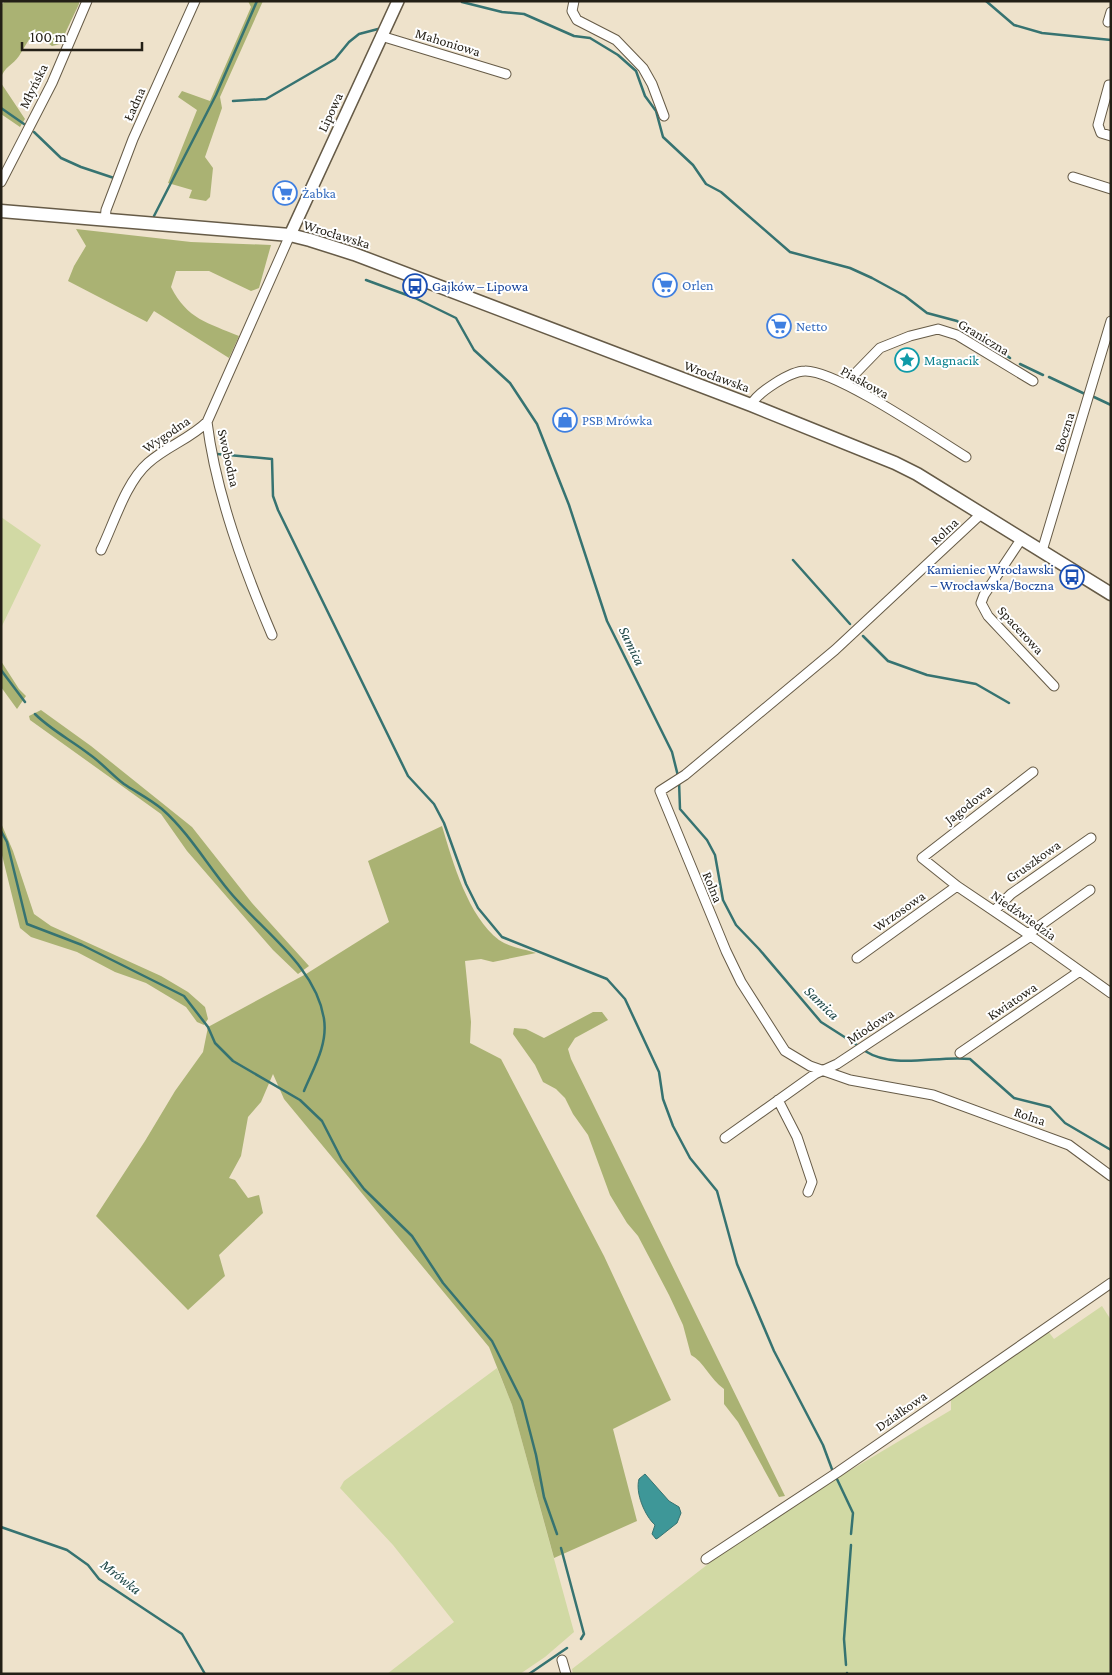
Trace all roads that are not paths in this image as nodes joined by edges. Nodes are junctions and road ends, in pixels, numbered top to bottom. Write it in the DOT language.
graph roads {
  1 [pos="87,1"];
  2 [pos="195,1"];
  3 [pos="398,1"];
  4 [pos="574,1"];
  5 [pos="381,36"];
  6 [pos="506,74"];
  7 [pos="1111,85"];
  8 [pos="664,116"];
  9 [pos="1111,136"];
  10 [pos="1073,177"];
  11 [pos="1,182"];
  12 [pos="1111,189"];
  13 [pos="1,211"];
  14 [pos="105,220"];
  15 [pos="290,235"];
  16 [pos="1111,321"];
  17 [pos="1033,381"];
  18 [pos="845,384"];
  19 [pos="752,405"];
  20 [pos="208,422"];
  21 [pos="966,457"];
  22 [pos="981,514"];
  23 [pos="1022,538"];
  24 [pos="102,550"];
  25 [pos="1042,551"];
  26 [pos="1111,594"];
  27 [pos="272,635"];
  28 [pos="1054,686"];
  29 [pos="1033,772"];
  30 [pos="1090,838"];
  31 [pos="922,858"];
  32 [pos="957,886"];
  33 [pos="1090,890"];
  34 [pos="995,910"];
  35 [pos="1030,935"];
  36 [pos="857,958"];
  37 [pos="1080,971"];
  38 [pos="1111,993"];
  39 [pos="960,1053"];
  40 [pos="825,1071"];
  41 [pos="778,1100"];
  42 [pos="725,1138"];
  43 [pos="1111,1176"];
  44 [pos="808,1192"];
  45 [pos="1111,1283"];
  46 [pos="706,1559"];
  47 [pos="562,1660"];
  48 [pos="566,1674"];
  1 -- 11 [label="street, Młyńska"];
  2 -- 14 [label="street, Ładna"];
  3 -- 5 [label="street, Lipowa"];
  4 -- 8 [label="street"];
  5 -- 6 [label="street, Mahoniowa"];
  5 -- 15 [label="street, Lipowa"];
  7 -- 9 [label="street"];
  10 -- 12 [label="street"];
  13 -- 14 [label="main road"];
  14 -- 15 [label="main road, Wrocławska"];
  15 -- 19 [label="main road, Wrocławska"];
  15 -- 20 [label="street, Swobodna"];
  16 -- 25 [label="street, Boczna"];
  17 -- 18 [label="street, Graniczna"];
  18 -- 19 [label="street, Piaskowa"];
  18 -- 21 [label="street, Piaskowa"];
  19 -- 22 [label="main road, Wrocławska"];
  20 -- 24 [label="street, Wygodna"];
  20 -- 27 [label="street, Swobodna"];
  22 -- 23 [label="main road, Wrocławska"];
  22 -- 40 [label="street, Rolna"];
  23 -- 25 [label="main road, Wrocławska"];
  23 -- 28 [label="street, Spacerowa"];
  25 -- 26 [label="main road, Wrocławska"];
  29 -- 31 [label="street, Jagodowa"];
  30 -- 34 [label="street, Gruszkowa"];
  31 -- 32 [label="street, Niedźwiedzia"];
  32 -- 34 [label="street, Niedźwiedzia"];
  32 -- 36 [label="street, Wrzosowa"];
  33 -- 35 [label="street, Miodowa"];
  34 -- 35 [label="street, Niedźwiedzia"];
  35 -- 37 [label="street, Niedźwiedzia"];
  35 -- 40 [label="street, Miodowa"];
  37 -- 38 [label="street, Niedźwiedzia"];
  37 -- 39 [label="street, Kwiatowa"];
  40 -- 41 [label="street, Miodowa"];
  40 -- 43 [label="street, Rolna"];
  41 -- 42 [label="street, Miodowa"];
  41 -- 44 [label="street"];
  45 -- 46 [label="street, Działkowa"];
  47 -- 48 [label="street"];
}
